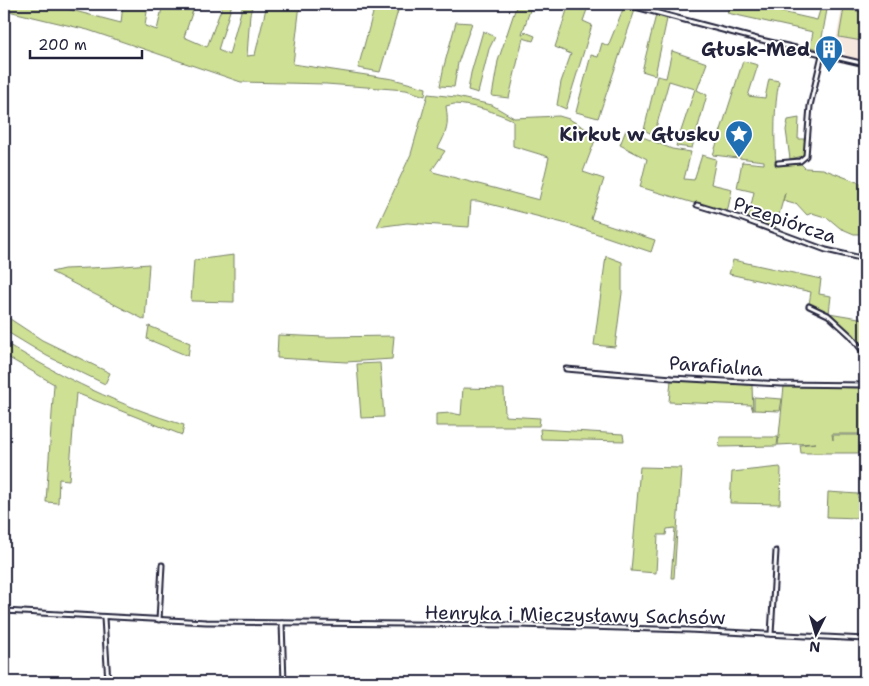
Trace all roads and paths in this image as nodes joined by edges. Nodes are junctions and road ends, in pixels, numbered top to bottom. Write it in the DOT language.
graph roads {
  1 [pos="624,4"];
  2 [pos="822,55"];
  3 [pos="865,64"];
  4 [pos="778,163"];
  5 [pos="697,205"];
  6 [pos="865,260"];
  7 [pos="809,306"];
  8 [pos="865,354"];
  9 [pos="566,369"];
  10 [pos="865,385"];
  11 [pos="776,551"];
  12 [pos="162,565"];
  13 [pos="4,611"];
  14 [pos="104,618"];
  15 [pos="159,620"];
  16 [pos="283,623"];
  17 [pos="771,634"];
  18 [pos="865,639"];
  19 [pos="108,682"];
  20 [pos="284,682"];
  1 -- 2 [label="street"];
  2 -- 3 [label="street"];
  2 -- 4 [label="street"];
  5 -- 6 [label="street, Przepiórcza"];
  7 -- 8 [label="street"];
  9 -- 10 [label="street, Parafialna"];
  11 -- 17 [label="street"];
  12 -- 15 [label="street"];
  13 -- 14 [label="street, Henryka i Mieczysławy Sachsów"];
  14 -- 15 [label="street, Henryka i Mieczysławy Sachsów"];
  14 -- 19 [label="street"];
  15 -- 16 [label="street, Henryka i Mieczysławy Sachsów"];
  16 -- 17 [label="street, Henryka i Mieczysławy Sachsów"];
  16 -- 20 [label="street"];
  17 -- 18 [label="street, Henryka i Mieczysławy Sachsów"];
}
